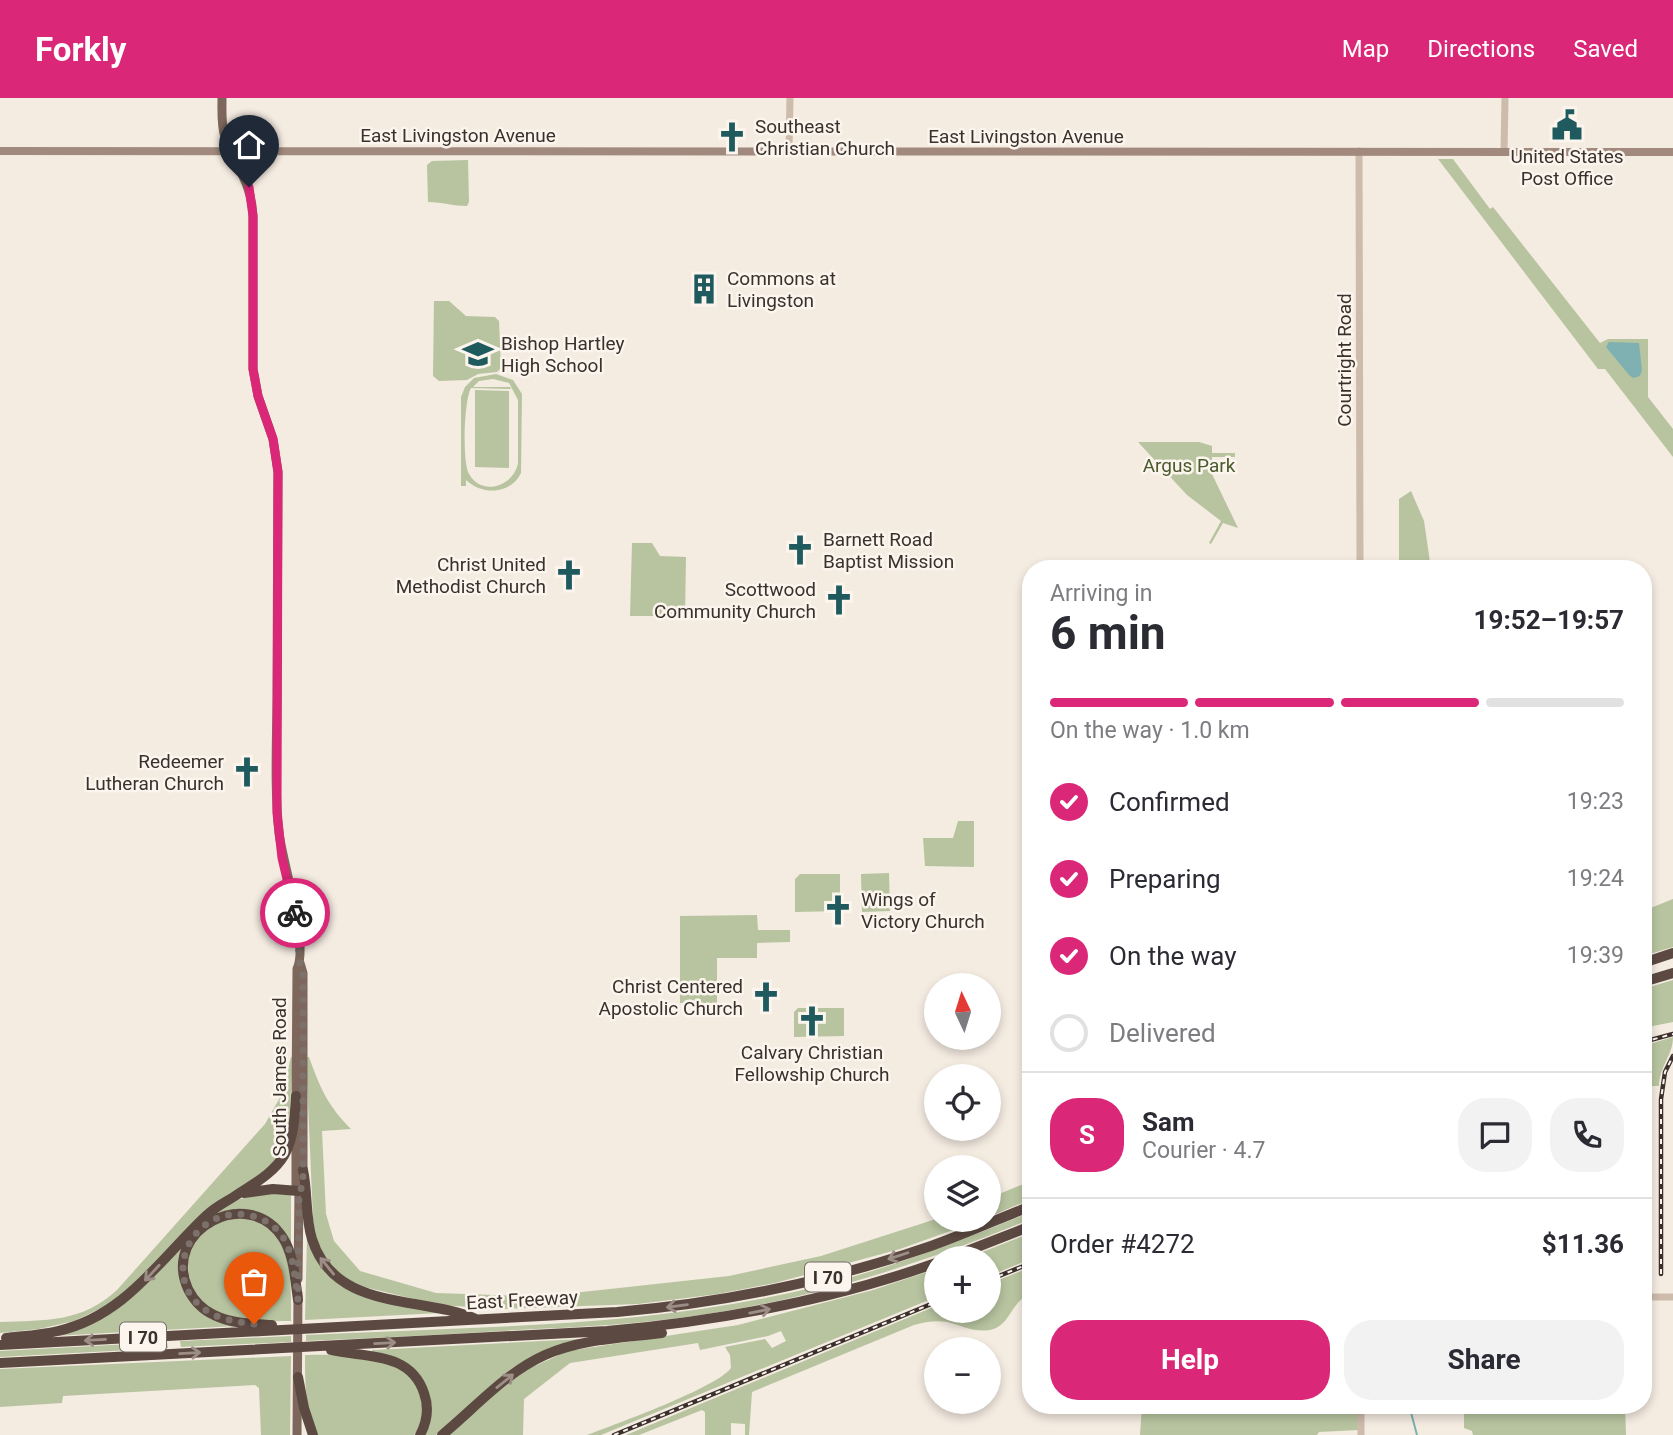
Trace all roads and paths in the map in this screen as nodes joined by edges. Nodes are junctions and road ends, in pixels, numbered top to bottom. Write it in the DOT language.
graph roads {
  1 [pos="222,98"];
  2 [pos="790,98"];
  3 [pos="1504,98"];
  4 [pos="0,150"];
  5 [pos="789,150"];
  6 [pos="1359,151"];
  7 [pos="233,152"];
  8 [pos="1504,152"];
  9 [pos="1673,152"];
  10 [pos="1360,560"];
  11 [pos="1673,953"];
  12 [pos="1652,960"];
  13 [pos="300,963"];
  14 [pos="1673,973"];
  15 [pos="1652,979"];
  16 [pos="296,1096"];
  17 [pos="303,1170"];
  18 [pos="299,1191"];
  19 [pos="237,1195"];
  20 [pos="1022,1209"];
  21 [pos="1022,1230"];
  22 [pos="980,1246"];
  23 [pos="924,1267"];
  24 [pos="1652,1297"];
  25 [pos="1673,1297"];
  26 [pos="298,1300"];
  27 [pos="480,1320"];
  28 [pos="677,1325"];
  29 [pos="286,1330"];
  30 [pos="0,1339"];
  31 [pos="0,1345"];
  32 [pos="317,1347"];
  33 [pos="0,1363"];
  34 [pos="298,1377"];
  35 [pos="1362,1414"];
  36 [pos="297,1435"];
  37 [pos="313,1435"];
  38 [pos="420,1435"];
  39 [pos="442,1435"];
  40 [pos="1361,1435"];
  1 -- 7 [label="main road, South James Road"];
  2 -- 5 [label="street"];
  3 -- 8 [label="street"];
  4 -- 7 [label="main road, East Livingston Avenue"];
  5 -- 6 [label="main road, East Livingston Avenue"];
  5 -- 7 [label="main road, East Livingston Avenue"];
  6 -- 8 [label="main road, East Livingston Avenue"];
  6 -- 10 [label="street, Courtright Road"];
  7 -- 13 [label="main road, South James Road"];
  8 -- 9 [label="main road, East Livingston Avenue"];
  11 -- 12 [label="highway"];
  13 -- 16 [label="main road, South James Road"];
  13 -- 17 [label="main road, South James Road"];
  14 -- 15 [label="highway"];
  16 -- 18 [label="main road, South James Road"];
  16 -- 19 [label="highway"];
  17 -- 18 [label="main road, South James Road"];
  27 -- 17 [label="highway, one-way"];
  18 -- 19 [label="highway"];
  18 -- 26 [label="main road, South James Road"];
  19 -- 30 [label="highway, one-way"];
  20 -- 27 [label="highway, East Freeway / I 70, one-way"];
  21 -- 22 [label="highway"];
  28 -- 23 [label="highway, East Freeway / I 70, one-way"];
  24 -- 25 [label="street"];
  26 -- 29 [label="highway"];
  26 -- 34 [label="main road, South James Road"];
  27 -- 29 [label="highway, East Freeway / I 70"];
  32 -- 28 [label="highway, East Freeway / I 70, one-way"];
  39 -- 28 [label="highway, one-way"];
  29 -- 31 [label="highway, East Freeway / I 70, one-way"];
  33 -- 32 [label="highway, East Freeway / I 70, one-way"];
  32 -- 38 [label="highway"];
  34 -- 36 [label="main road, South James Road"];
  34 -- 37 [label="highway"];
  35 -- 40 [label="street"];
}
